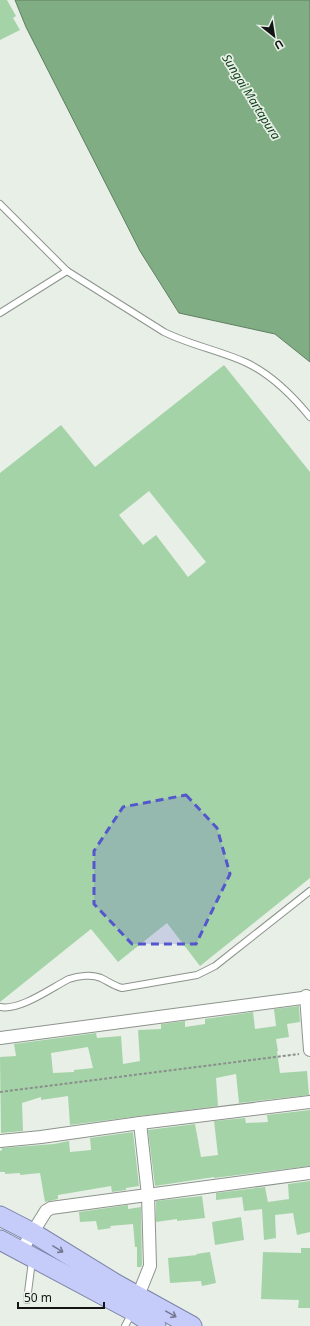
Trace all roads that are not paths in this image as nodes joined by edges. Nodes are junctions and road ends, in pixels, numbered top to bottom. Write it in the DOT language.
graph roads {
  1 [pos="0,204"];
  2 [pos="67,271"];
  3 [pos="0,313"];
  4 [pos="310,417"];
  5 [pos="310,891"];
  6 [pos="308,996"];
  7 [pos="0,1007"];
  8 [pos="0,1038"];
  9 [pos="306,1052"];
  10 [pos="310,1102"];
  11 [pos="140,1123"];
  12 [pos="0,1141"];
  13 [pos="310,1173"];
  14 [pos="148,1195"];
  15 [pos="0,1216"];
  16 [pos="32,1233"];
  17 [pos="0,1240"];
  18 [pos="27,1254"];
  19 [pos="27,1300"];
  20 [pos="132,1311"];
  21 [pos="156,1326"];
  22 [pos="192,1326"];
  1 -- 2 [label="lane"];
  2 -- 3 [label="lane"];
  2 -- 4 [label="lane"];
  5 -- 7 [label="lane"];
  6 -- 8 [label="street"];
  6 -- 9 [label="street"];
  10 -- 11 [label="street"];
  11 -- 12 [label="street"];
  11 -- 14 [label="street"];
  13 -- 14 [label="street"];
  14 -- 16 [label="street"];
  14 -- 20 [label="street"];
  15 -- 16 [label="highway"];
  16 -- 18 [label="street"];
  16 -- 20 [label="highway, one-way"];
  17 -- 18 [label="highway"];
  18 -- 19 [label="lane"];
  18 -- 20 [label="highway"];
  20 -- 21 [label="highway"];
  20 -- 22 [label="highway, one-way"];
}
